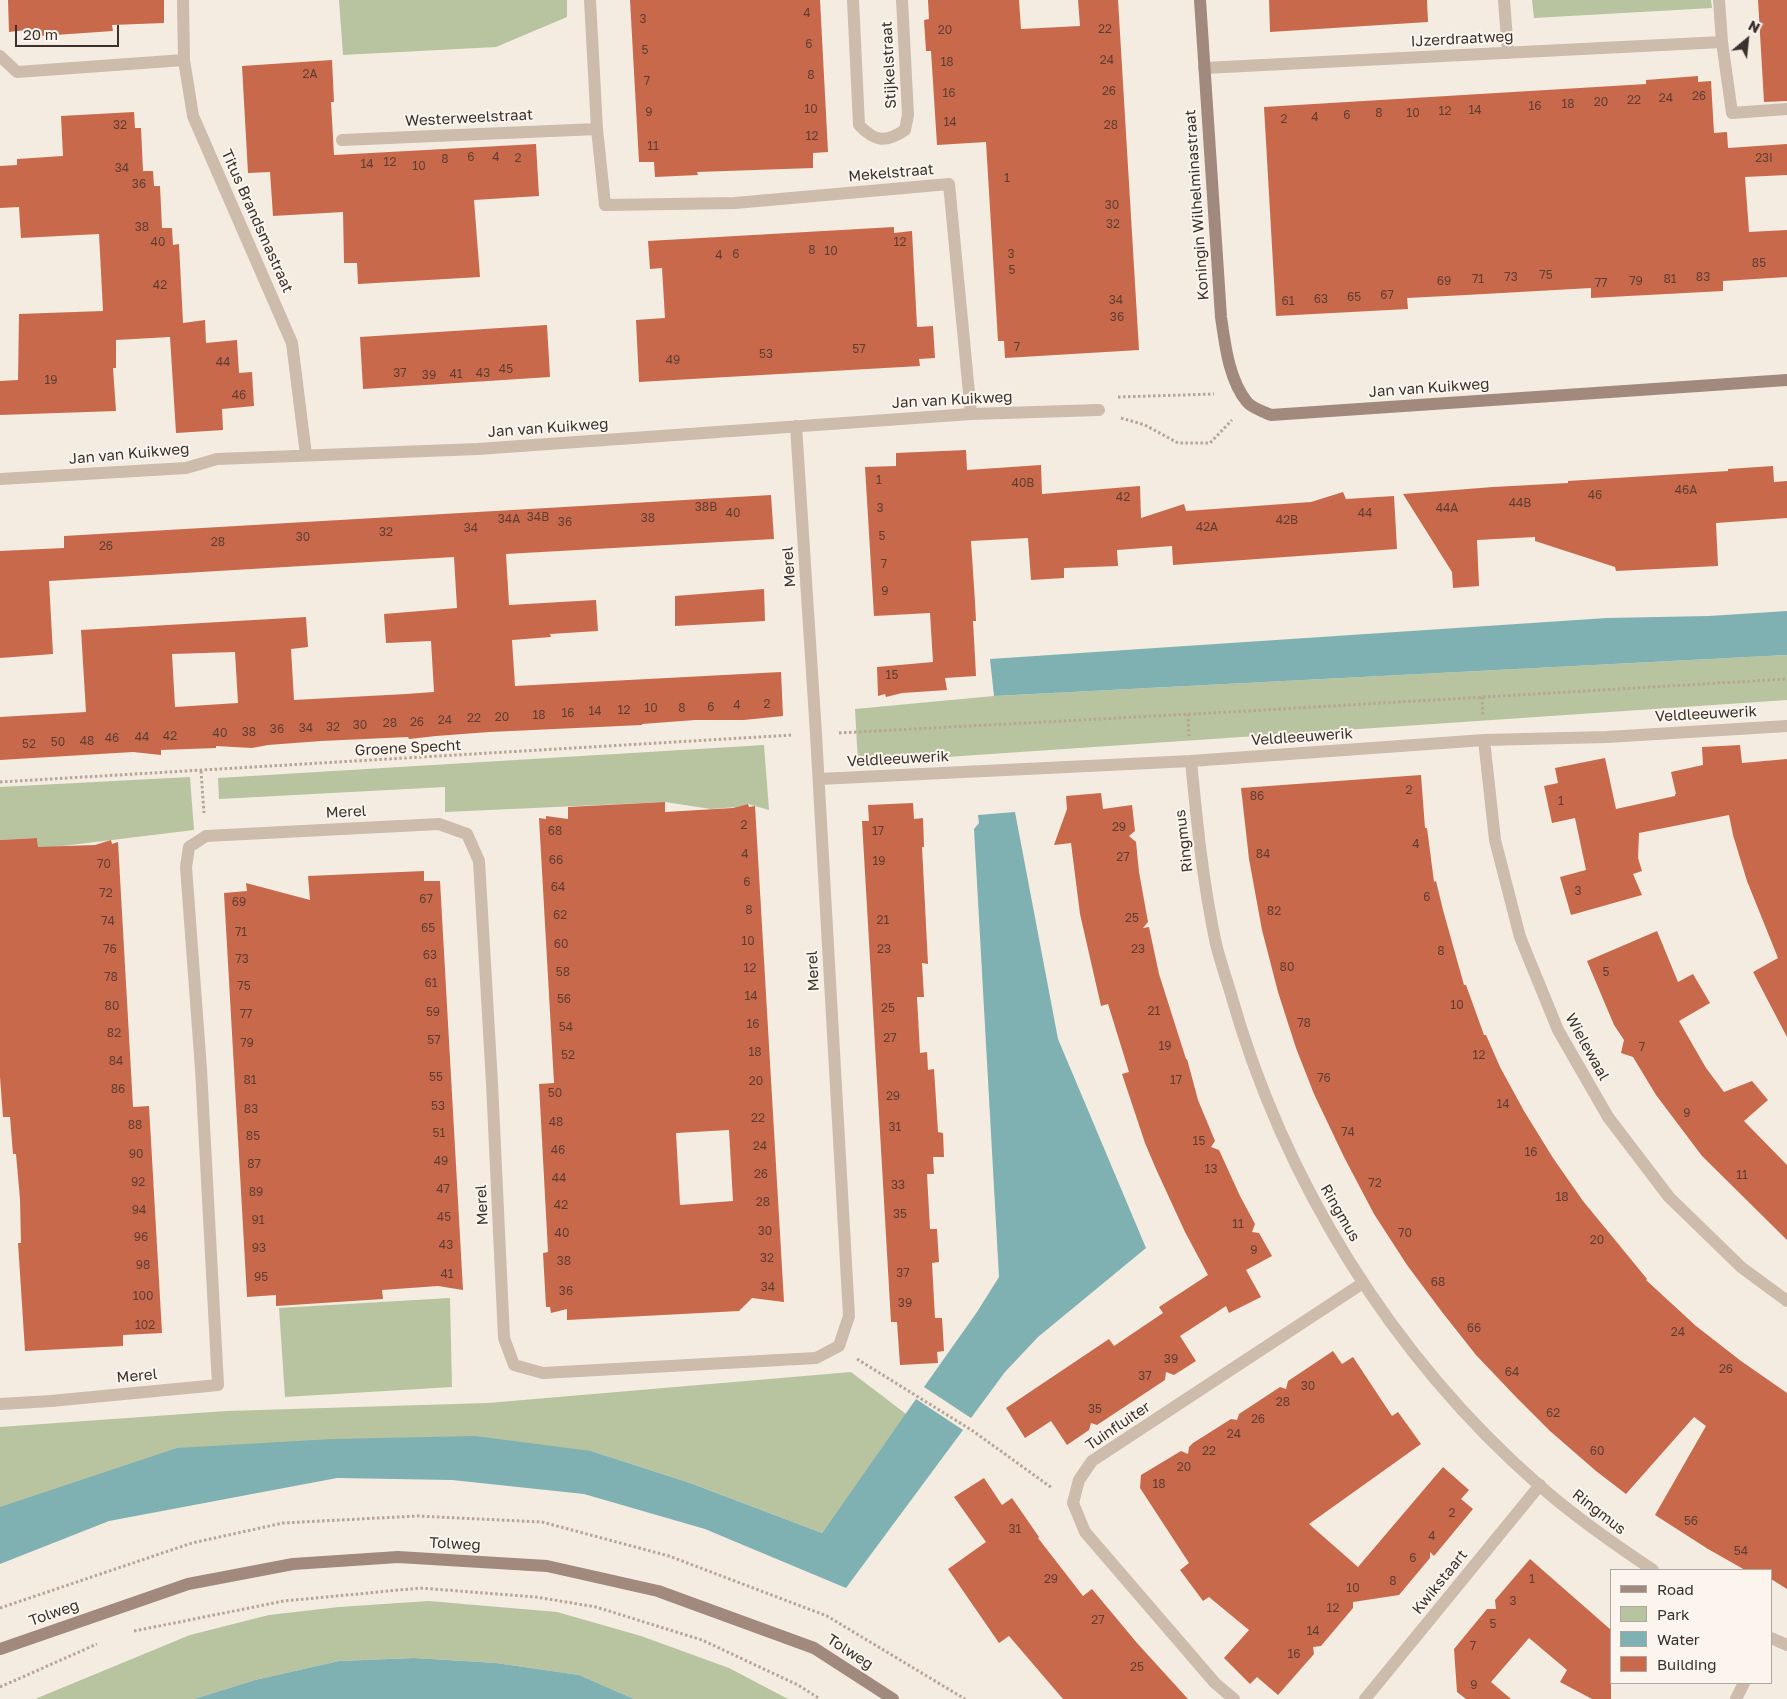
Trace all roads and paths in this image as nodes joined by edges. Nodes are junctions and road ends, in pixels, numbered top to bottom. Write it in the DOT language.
graph roads {
  1 [pos="183,0"];
  2 [pos="590,0"];
  3 [pos="853,0"];
  4 [pos="902,0"];
  5 [pos="1200,0"];
  6 [pos="1504,0"];
  7 [pos="1719,0"];
  8 [pos="1722,42"];
  9 [pos="1508,53"];
  10 [pos="0,56"];
  11 [pos="184,60"];
  12 [pos="1204,68"];
  13 [pos="1787,109"];
  14 [pos="597,128"];
  15 [pos="342,140"];
  16 [pos="1787,380"];
  17 [pos="1246,398"];
  18 [pos="1099,410"];
  19 [pos="971,414"];
  20 [pos="796,426"];
  21 [pos="306,455"];
  22 [pos="0,479"];
  23 [pos="1787,679"];
  24 [pos="1787,726"];
  25 [pos="816,734"];
  26 [pos="1484,740"];
  27 [pos="1191,761"];
  28 [pos="201,771"];
  29 [pos="819,779"];
  30 [pos="0,782"];
  31 [pos="206,836"];
  32 [pos="1363,1283"];
  33 [pos="1787,1301"];
  34 [pos="838,1346"];
  35 [pos="0,1404"];
  36 [pos="1540,1486"];
  37 [pos="1073,1503"];
  38 [pos="1651,1569"];
  39 [pos="128,1632"];
  40 [pos="1772,1638"];
  41 [pos="102,1642"];
  42 [pos="1787,1645"];
  43 [pos="0,1649"];
  44 [pos="1744,1684"];
  45 [pos="0,1687"];
  46 [pos="820,1699"];
  47 [pos="894,1699"];
  48 [pos="1234,1699"];
  49 [pos="1365,1699"];
  50 [pos="1736,1699"];
  1 -- 11 [label="street, Titus Brandsmastraat"];
  2 -- 14 [label="street"];
  3 -- 4 [label="street, Stijkelstraat"];
  5 -- 12 [label="street, Koningin Wilhelminastraat"];
  6 -- 9 [label="street"];
  7 -- 8 [label="street"];
  8 -- 9 [label="street, IJzerdraatweg"];
  8 -- 13 [label="street"];
  9 -- 12 [label="street, IJzerdraatweg"];
  10 -- 11 [label="street"];
  11 -- 21 [label="street, Titus Brandsmastraat"];
  12 -- 17 [label="street, Koningin Wilhelminastraat"];
  14 -- 15 [label="street, Westerweelstraat"];
  14 -- 19 [label="street, Mekelstraat"];
  16 -- 17 [label="street, Jan van Kuikweg"];
  17 -- 18 [label="path"];
  17 -- 18 [label="path"];
  18 -- 19 [label="street, Jan van Kuikweg"];
  19 -- 20 [label="street, Jan van Kuikweg"];
  20 -- 21 [label="street, Jan van Kuikweg"];
  20 -- 25 [label="street, Merel"];
  21 -- 22 [label="street, Jan van Kuikweg"];
  23 -- 25 [label="path, Groene Specht"];
  24 -- 26 [label="street, Veldleeuwerik"];
  25 -- 28 [label="path, Groene Specht"];
  25 -- 29 [label="street, Merel"];
  26 -- 27 [label="street, Veldleeuwerik"];
  26 -- 33 [label="street, Wielewaal"];
  27 -- 29 [label="street, Veldleeuwerik"];
  27 -- 32 [label="street, Ringmus"];
  28 -- 30 [label="path, Groene Specht"];
  28 -- 31 [label="path"];
  29 -- 34 [label="street, Merel"];
  31 -- 34 [label="street, Merel"];
  31 -- 35 [label="street, Merel"];
  32 -- 36 [label="street, Ringmus"];
  32 -- 37 [label="street, Tuinfluiter"];
  34 -- 37 [label="path"];
  36 -- 38 [label="street, Ringmus"];
  36 -- 49 [label="street, Kwikstaart"];
  37 -- 48 [label="street"];
  39 -- 46 [label="path"];
  40 -- 42 [label="street"];
  41 -- 45 [label="path"];
  43 -- 47 [label="street, Tolweg"];
  44 -- 50 [label="street"];
}
